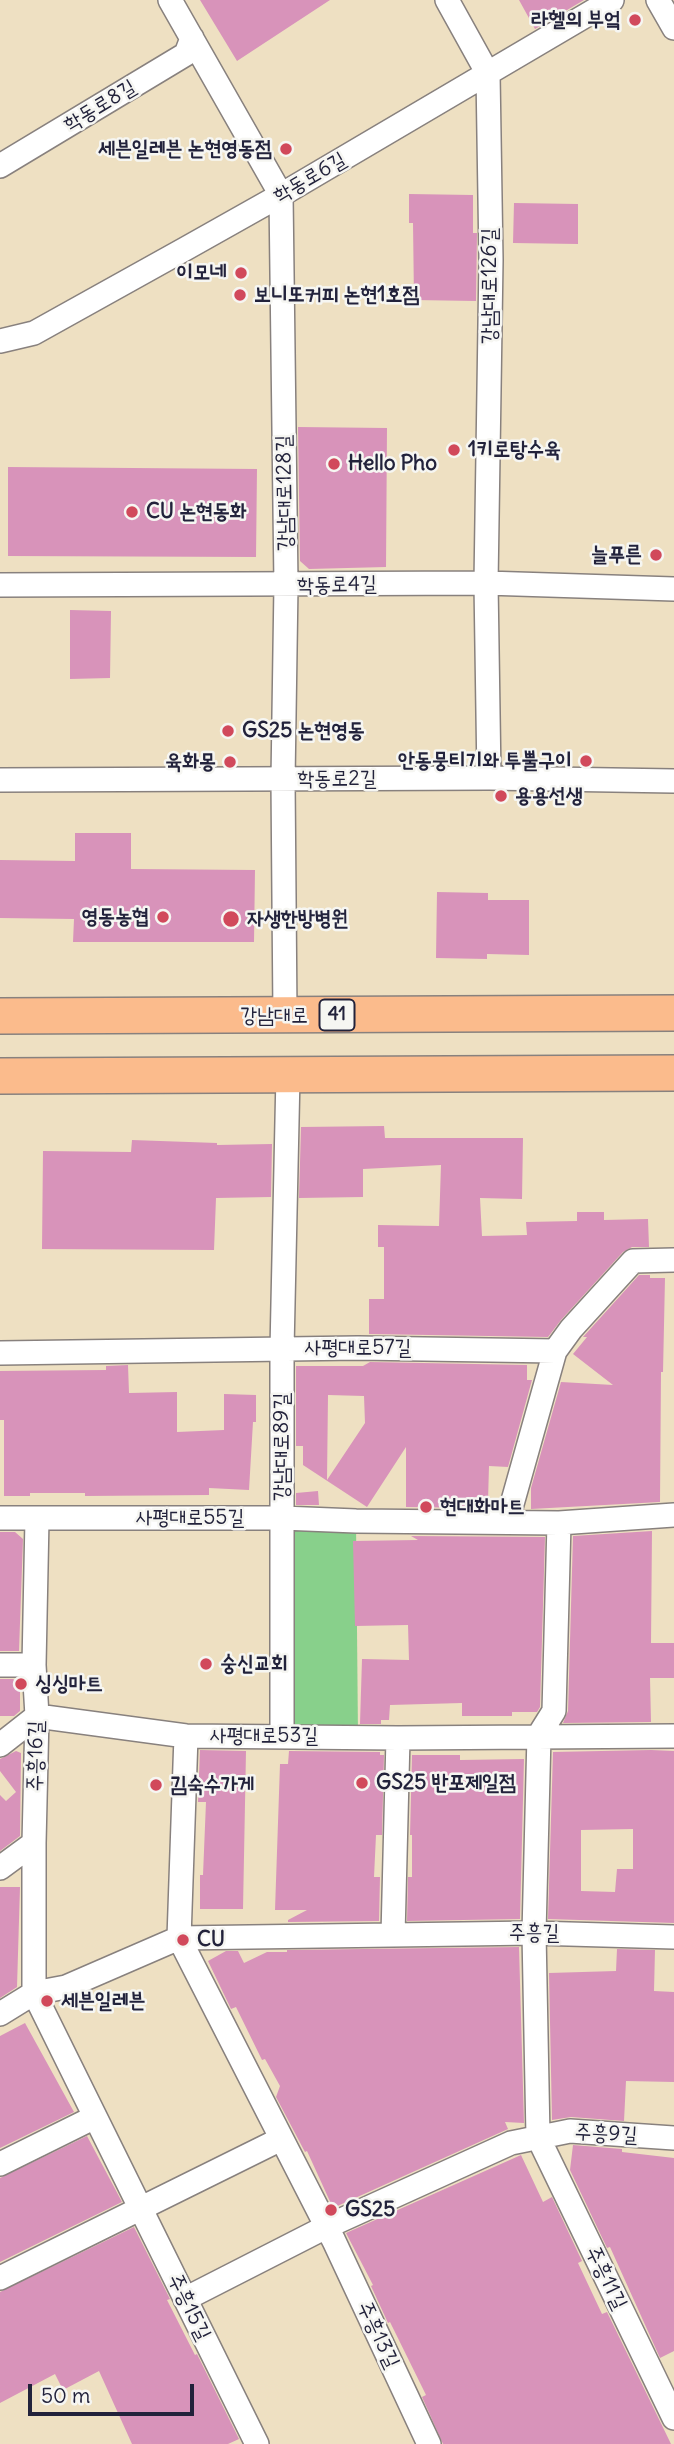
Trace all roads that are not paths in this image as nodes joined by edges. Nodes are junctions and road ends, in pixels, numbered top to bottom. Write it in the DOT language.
graph roads {
  1 [pos="170,0"];
  2 [pos="447,0"];
  3 [pos="612,0"];
  4 [pos="658,0"];
  5 [pos="674,27"];
  6 [pos="192,38"];
  7 [pos="488,74"];
  8 [pos="0,166"];
  9 [pos="281,195"];
  10 [pos="0,341"];
  11 [pos="486,583"];
  12 [pos="0,585"];
  13 [pos="286,585"];
  14 [pos="674,589"];
  15 [pos="489,778"];
  16 [pos="283,779"];
  17 [pos="0,780"];
  18 [pos="674,781"];
  19 [pos="674,1013"];
  20 [pos="0,1016"];
  21 [pos="285,1016"];
  22 [pos="674,1073"];
  23 [pos="288,1075"];
  24 [pos="0,1076"];
  25 [pos="674,1260"];
  26 [pos="282,1349"];
  27 [pos="555,1351"];
  28 [pos="0,1353"];
  29 [pos="674,1515"];
  30 [pos="0,1518"];
  31 [pos="282,1518"];
  32 [pos="37,1519"];
  33 [pos="507,1522"];
  34 [pos="559,1523"];
  35 [pos="0,1665"];
  36 [pos="34,1665"];
  37 [pos="37,1716"];
  38 [pos="282,1735"];
  39 [pos="539,1735"];
  40 [pos="186,1736"];
  41 [pos="674,1736"];
  42 [pos="398,1738"];
  43 [pos="0,1745"];
  44 [pos="34,1843"];
  45 [pos="0,1868"];
  46 [pos="534,1933"];
  47 [pos="393,1935"];
  48 [pos="674,1937"];
  49 [pos="179,1938"];
  50 [pos="34,1993"];
  51 [pos="0,2014"];
  52 [pos="95,2117"];
  53 [pos="538,2137"];
  54 [pos="674,2138"];
  55 [pos="281,2139"];
  56 [pos="0,2164"];
  57 [pos="140,2208"];
  58 [pos="326,2227"];
  59 [pos="0,2277"];
  60 [pos="185,2299"];
  61 [pos="674,2418"];
  62 [pos="257,2444"];
  63 [pos="429,2444"];
  1 -- 6 [label="street, 강남대로128길"];
  2 -- 7 [label="street, 강남대로126길"];
  3 -- 7 [label="street, 학동로6길"];
  4 -- 5 [label="street"];
  6 -- 8 [label="street, 학동로8길"];
  6 -- 9 [label="street, 강남대로128길"];
  7 -- 9 [label="street, 학동로6길"];
  7 -- 11 [label="street, 강남대로126길"];
  9 -- 10 [label="street, 학동로6길"];
  9 -- 13 [label="street, 강남대로128길"];
  11 -- 13 [label="street, 학동로4길"];
  11 -- 14 [label="street, 학동로4길"];
  11 -- 15 [label="street, 강남대로126길"];
  12 -- 13 [label="street, 학동로4길"];
  13 -- 16 [label="street, 강남대로128길"];
  15 -- 16 [label="street, 학동로2길"];
  15 -- 18 [label="street, 학동로2길"];
  16 -- 17 [label="street, 학동로2길"];
  16 -- 21 [label="street, 강남대로128길"];
  19 -- 21 [label="main road, 강남대로 / 41"];
  20 -- 21 [label="main road, 강남대로 / 41"];
  22 -- 23 [label="main road"];
  23 -- 24 [label="main road"];
  23 -- 26 [label="street, 강남대로89길"];
  25 -- 27 [label="street"];
  26 -- 27 [label="street, 사평대로57길"];
  26 -- 28 [label="street, 사평대로57길"];
  26 -- 31 [label="street, 강남대로89길"];
  27 -- 33 [label="street"];
  29 -- 34 [label="street, 사평대로55길"];
  30 -- 32 [label="street, 사평대로55길"];
  31 -- 32 [label="street, 사평대로55길"];
  31 -- 33 [label="street, 사평대로55길"];
  31 -- 38 [label="street, 강남대로89길"];
  32 -- 36 [label="street, 주흥16길"];
  33 -- 34 [label="street, 사평대로55길"];
  34 -- 39 [label="street"];
  35 -- 36 [label="street"];
  36 -- 37 [label="street, 주흥16길"];
  37 -- 40 [label="street, 사평대로53길"];
  37 -- 43 [label="street"];
  37 -- 44 [label="street, 주흥16길"];
  38 -- 40 [label="street, 사평대로53길"];
  38 -- 42 [label="street, 사평대로53길"];
  39 -- 41 [label="street, 사평대로53길"];
  39 -- 42 [label="street, 사평대로53길"];
  39 -- 46 [label="street"];
  40 -- 49 [label="street"];
  42 -- 47 [label="street"];
  44 -- 45 [label="street"];
  44 -- 50 [label="street, 주흥16길"];
  46 -- 47 [label="street, 주흥길"];
  46 -- 48 [label="street, 주흥길"];
  46 -- 53 [label="street, 주흥11길"];
  47 -- 49 [label="street, 주흥길"];
  49 -- 50 [label="street, 주흥길"];
  49 -- 55 [label="street, 주흥13길"];
  50 -- 51 [label="street, 주흥길"];
  50 -- 52 [label="street, 주흥15길"];
  52 -- 56 [label="street"];
  52 -- 57 [label="street, 주흥15길"];
  53 -- 54 [label="street, 주흥9길"];
  53 -- 58 [label="street"];
  53 -- 61 [label="street, 주흥11길"];
  55 -- 57 [label="street"];
  55 -- 58 [label="street, 주흥13길"];
  57 -- 59 [label="street"];
  57 -- 60 [label="street, 주흥15길"];
  58 -- 60 [label="street"];
  58 -- 63 [label="street, 주흥13길"];
  60 -- 62 [label="street, 주흥15길"];
}
